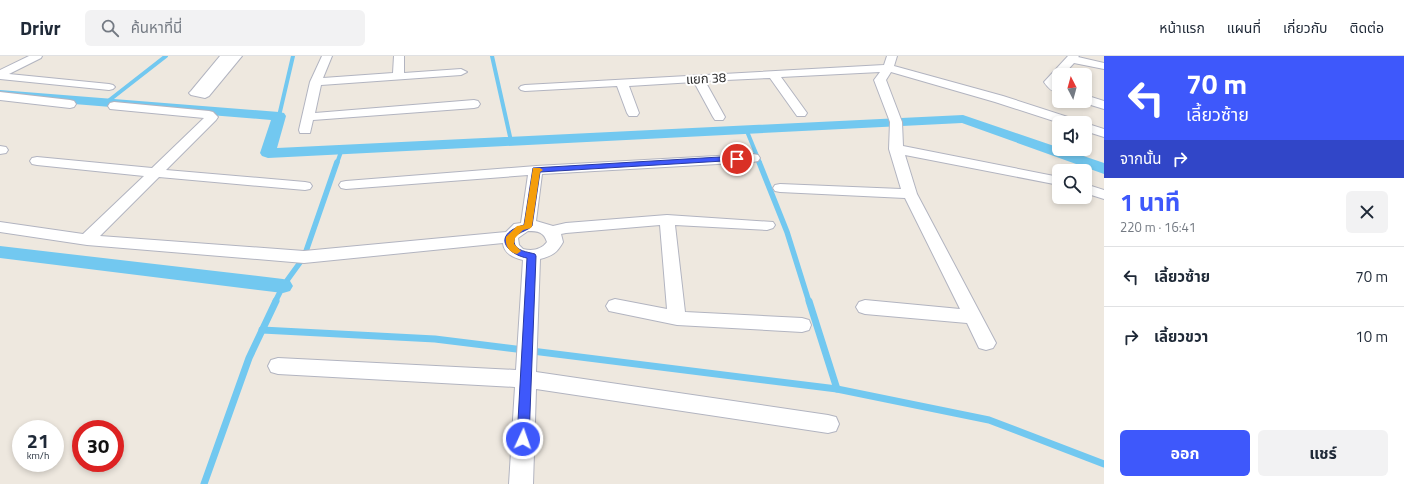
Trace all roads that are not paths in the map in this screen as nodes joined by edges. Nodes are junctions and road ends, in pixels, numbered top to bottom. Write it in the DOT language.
graph roads {
  1 [pos="37,56"];
  2 [pos="226,56"];
  3 [pos="237,56"];
  4 [pos="327,56"];
  5 [pos="399,56"];
  6 [pos="892,56"];
  7 [pos="1073,57"];
  8 [pos="1104,66"];
  9 [pos="888,68"];
  10 [pos="1063,68"];
  11 [pos="461,72"];
  12 [pos="773,74"];
  13 [pos="0,75"];
  14 [pos="398,76"];
  15 [pos="697,78"];
  16 [pos="316,82"];
  17 [pos="622,82"];
  18 [pos="109,87"];
  19 [pos="525,88"];
  20 [pos="0,96"];
  21 [pos="1092,102"];
  22 [pos="70,104"];
  23 [pos="474,104"];
  24 [pos="1104,105"];
  25 [pos="114,106"];
  26 [pos="633,113"];
  27 [pos="801,113"];
  28 [pos="1052,116"];
  29 [pos="308,117"];
  30 [pos="719,117"];
  31 [pos="1092,129"];
  32 [pos="305,130"];
  33 [pos="1104,133"];
  34 [pos="896,149"];
  35 [pos="752,158"];
  36 [pos="37,161"];
  37 [pos="536,170"];
  38 [pos="155,172"];
  39 [pos="1052,180"];
  40 [pos="346,185"];
  41 [pos="305,186"];
  42 [pos="780,188"];
  43 [pos="1092,191"];
  44 [pos="910,194"];
  45 [pos="1104,195"];
  46 [pos="667,220"];
  47 [pos="767,224"];
  48 [pos="528,226"];
  49 [pos="0,227"];
  50 [pos="551,232"];
  51 [pos="510,237"];
  52 [pos="87,240"];
  53 [pos="532,256"];
  54 [pos="615,306"];
  55 [pos="865,306"];
  56 [pos="972,317"];
  57 [pos="677,318"];
  58 [pos="802,325"];
  59 [pos="986,343"];
  60 [pos="278,366"];
  61 [pos="526,379"];
  62 [pos="828,424"];
  63 [pos="521,484"];
  1 -- 13 [label="street"];
  2 -- 3 [label="street"];
  4 -- 16 [label="street"];
  5 -- 14 [label="street"];
  6 -- 9 [label="street"];
  7 -- 8 [label="street"];
  7 -- 10 [label="street"];
  9 -- 12 [label="street, แยก 38"];
  9 -- 28 [label="street, แยก 38"];
  9 -- 34 [label="street"];
  11 -- 14 [label="street"];
  12 -- 15 [label="street, แยก 38"];
  12 -- 27 [label="street"];
  13 -- 18 [label="street"];
  14 -- 16 [label="street"];
  15 -- 17 [label="street, แยก 38"];
  15 -- 30 [label="street"];
  16 -- 29 [label="street"];
  17 -- 19 [label="street, แยก 38"];
  17 -- 26 [label="street"];
  20 -- 22 [label="street"];
  21 -- 24 [label="street"];
  23 -- 29 [label="street"];
  25 -- 38 [label="street"];
  29 -- 32 [label="street"];
  31 -- 33 [label="street"];
  34 -- 39 [label="street"];
  34 -- 44 [label="street"];
  35 -- 37 [label="street"];
  36 -- 38 [label="street"];
  37 -- 40 [label="street"];
  37 -- 48 [label="street"];
  38 -- 41 [label="street"];
  38 -- 52 [label="street"];
  42 -- 44 [label="street"];
  43 -- 45 [label="street"];
  44 -- 56 [label="street"];
  46 -- 47 [label="street"];
  46 -- 50 [label="street"];
  46 -- 57 [label="street"];
  48 -- 50 [label="street"];
  48 -- 51 [label="street"];
  49 -- 52 [label="street"];
  50 -- 53 [label="street"];
  51 -- 52 [label="street"];
  51 -- 53 [label="street"];
  53 -- 61 [label="street"];
  54 -- 57 [label="street"];
  55 -- 56 [label="street"];
  56 -- 59 [label="street"];
  57 -- 58 [label="street"];
  60 -- 61 [label="street"];
  61 -- 62 [label="street"];
  61 -- 63 [label="street"];
}
